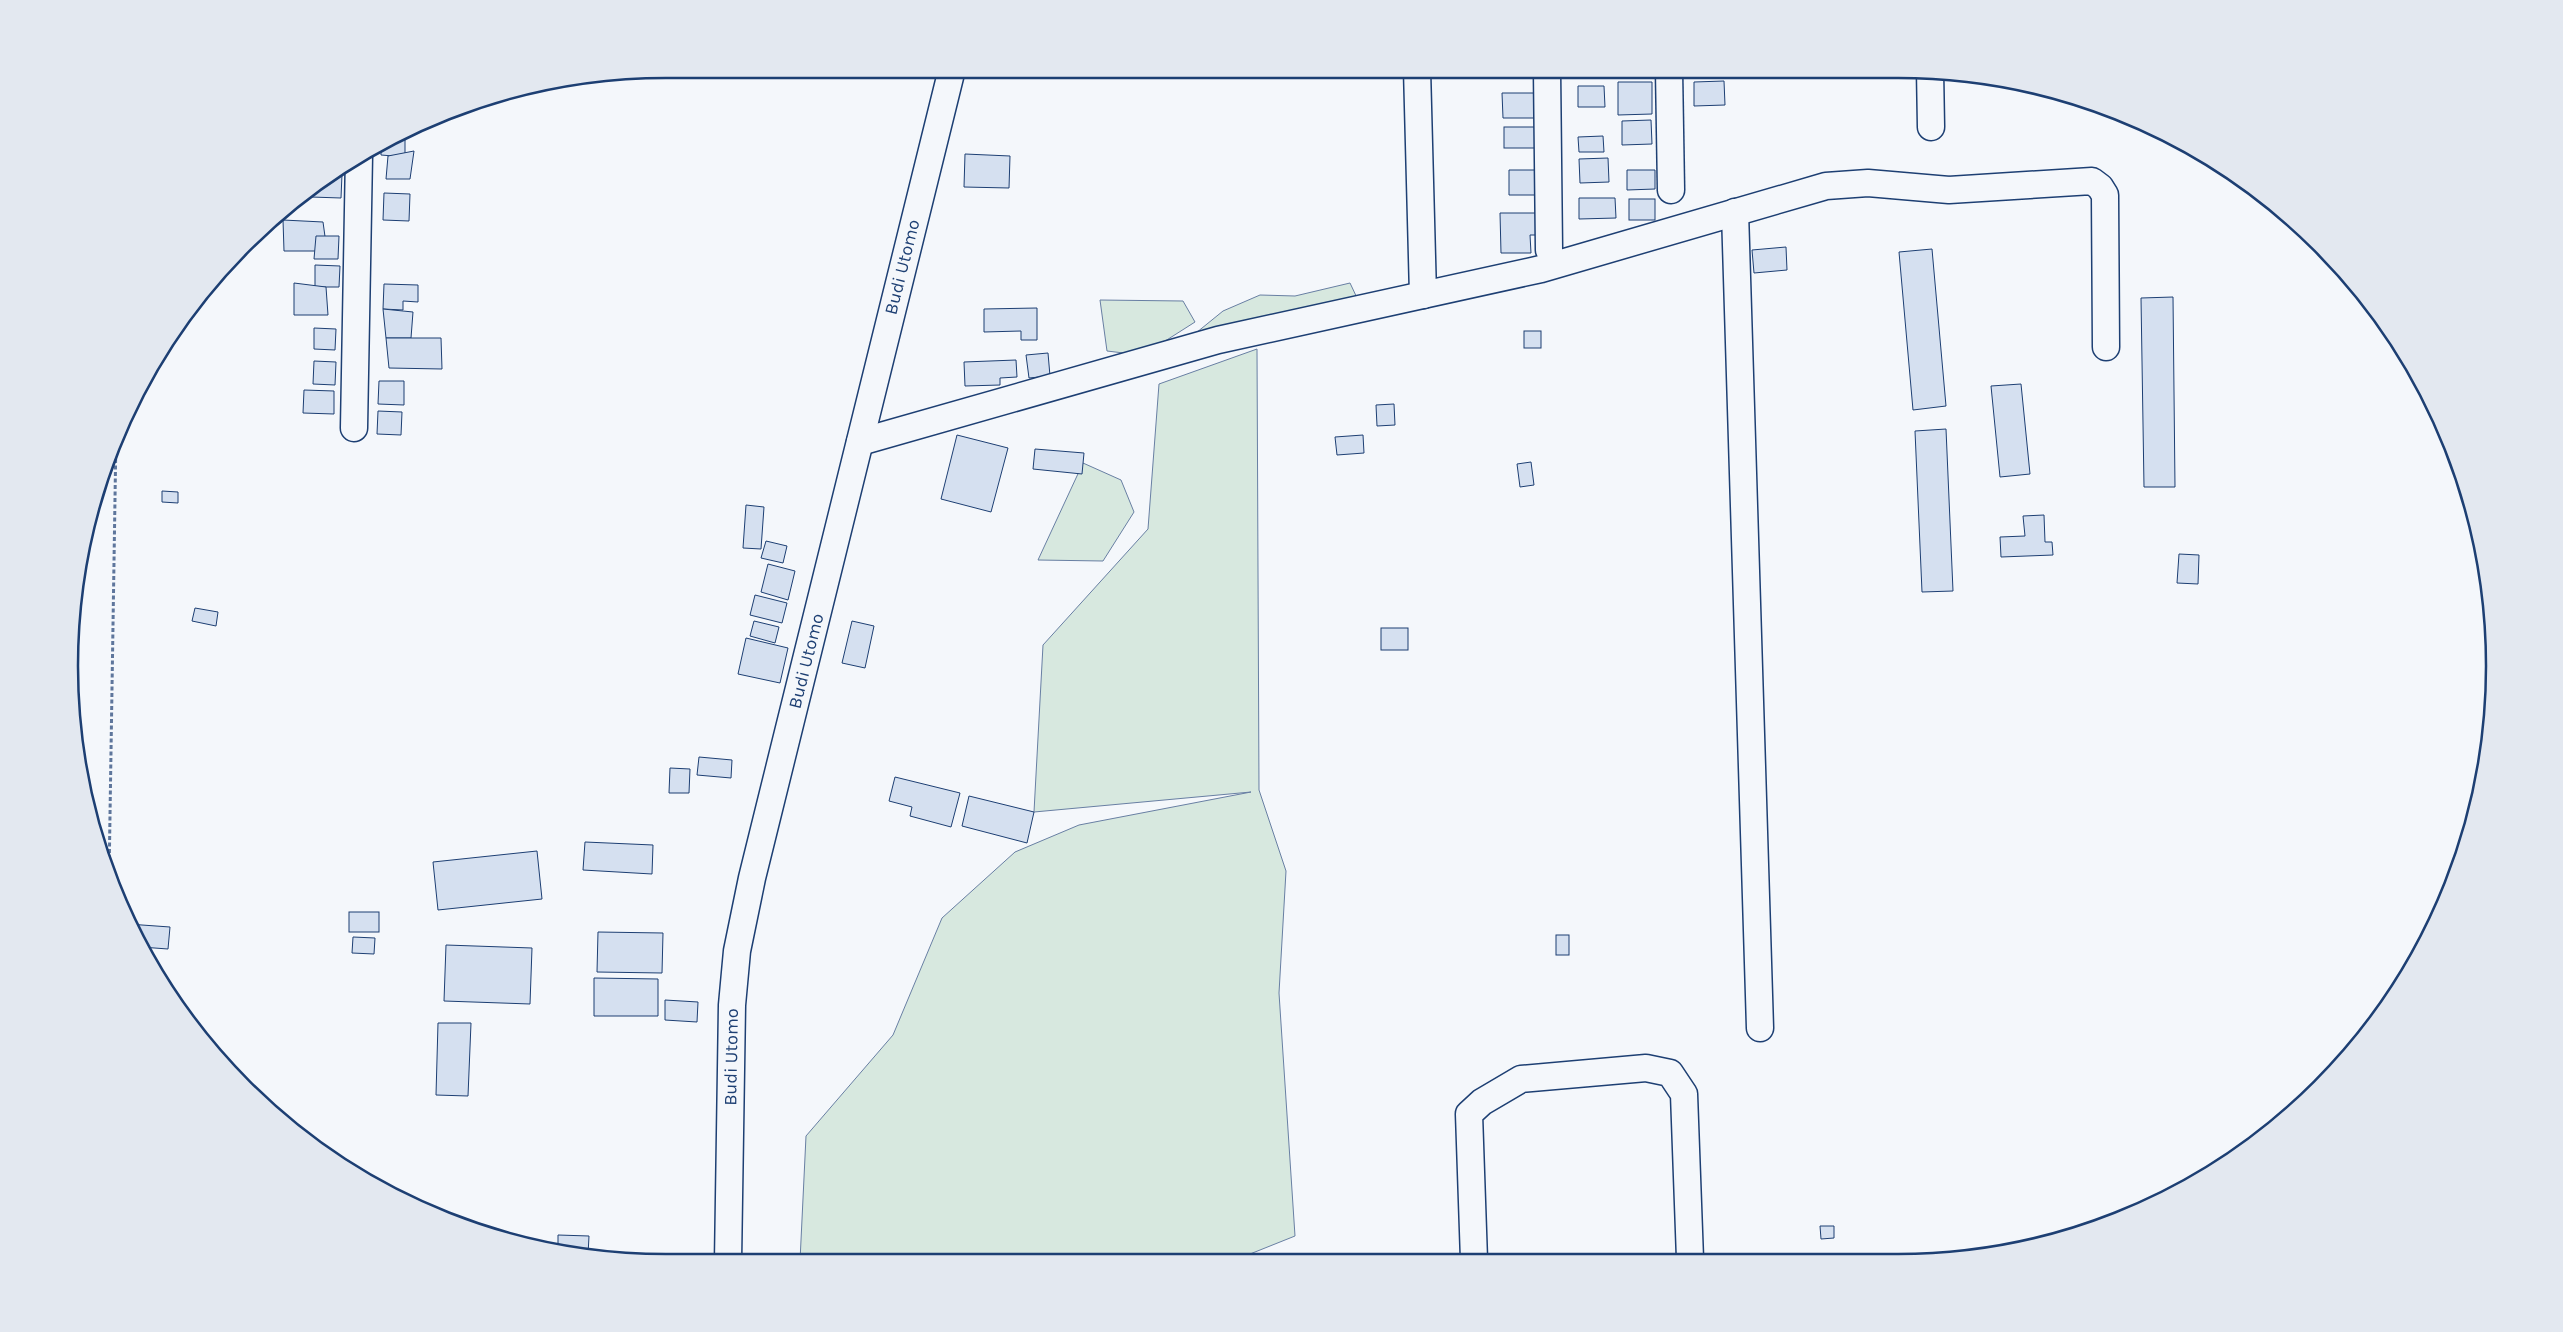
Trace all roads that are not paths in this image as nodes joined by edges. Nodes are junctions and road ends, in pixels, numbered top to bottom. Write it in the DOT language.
graph roads {
  1 [pos="950,78"];
  2 [pos="1417,78"];
  3 [pos="1547,78"];
  4 [pos="1670,78"];
  5 [pos="1930,79"];
  6 [pos="1930,127"];
  7 [pos="359,164"];
  8 [pos="1671,190"];
  9 [pos="1736,212"];
  10 [pos="1549,250"];
  11 [pos="1423,295"];
  12 [pos="2106,347"];
  13 [pos="354,428"];
  14 [pos="860,442"];
  15 [pos="1760,1028"];
  16 [pos="728,1254"];
  17 [pos="1474,1254"];
  18 [pos="1690,1254"];
  1 -- 14 [label="street, Budi Utomo"];
  2 -- 11 [label="street"];
  3 -- 10 [label="street"];
  4 -- 8 [label="street"];
  5 -- 6 [label="street"];
  7 -- 13 [label="street"];
  9 -- 11 [label="street"];
  9 -- 12 [label="street"];
  9 -- 15 [label="street"];
  11 -- 14 [label="street"];
  14 -- 16 [label="street, Budi Utomo"];
  17 -- 18 [label="street"];
}
